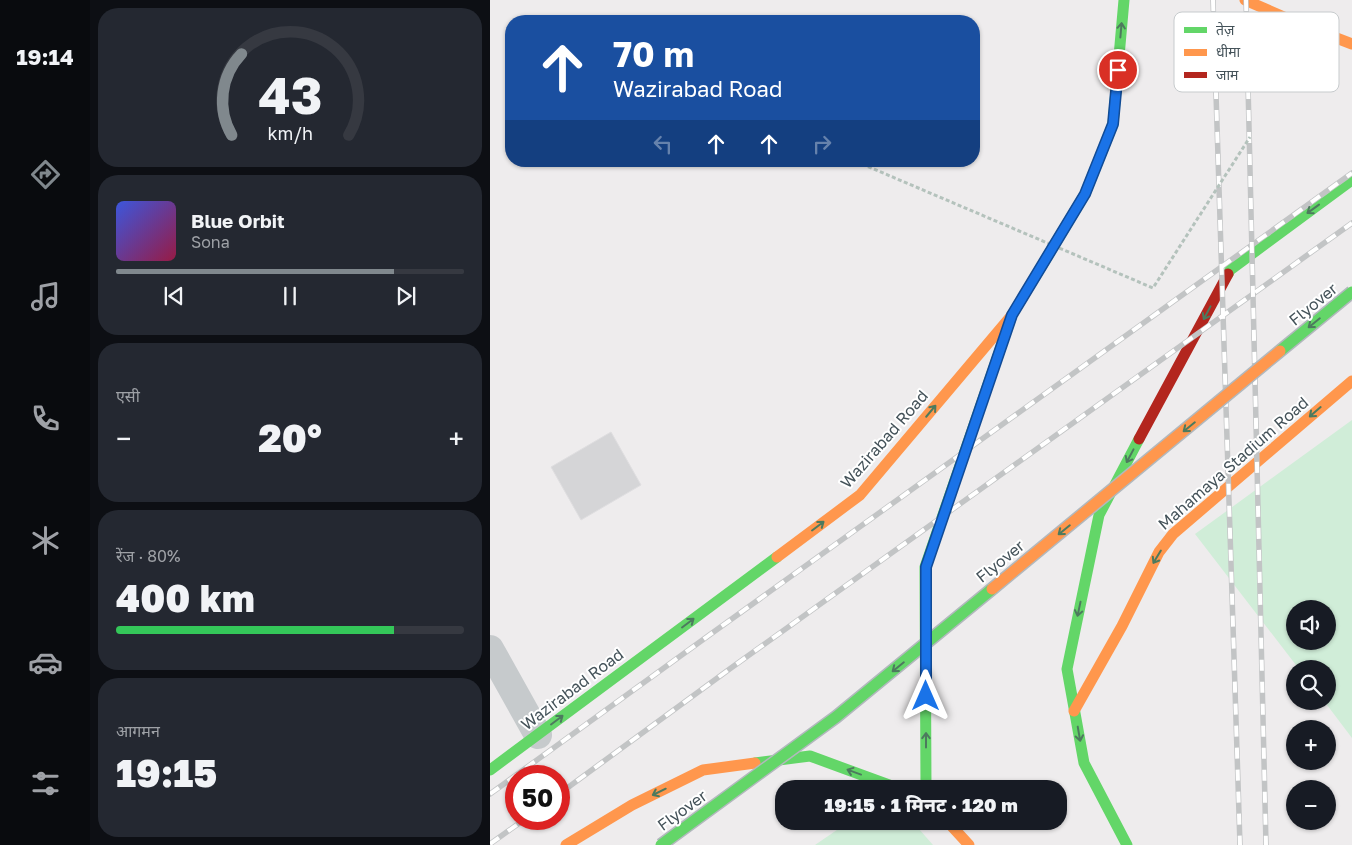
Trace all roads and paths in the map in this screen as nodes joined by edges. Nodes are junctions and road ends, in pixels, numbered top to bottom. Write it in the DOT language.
graph roads {
  1 [pos="1124,0"];
  2 [pos="1245,0"];
  3 [pos="1272,12"];
  4 [pos="1339,39"];
  5 [pos="1352,44"];
  6 [pos="1250,137"];
  7 [pos="869,167"];
  8 [pos="1352,180"];
  9 [pos="1352,292"];
  10 [pos="1012,315"];
  11 [pos="1352,380"];
  12 [pos="490,649"];
  13 [pos="1074,711"];
  14 [pos="538,735"];
  15 [pos="490,770"];
  16 [pos="875,780"];
  17 [pos="926,780"];
  18 [pos="955,830"];
  19 [pos="566,845"];
  20 [pos="661,845"];
  21 [pos="969,845"];
  22 [pos="1127,845"];
  10 -- 1 [label="main road, Wazirabad Road, one-way"];
  2 -- 3 [label="main road"];
  4 -- 5 [label="main road"];
  6 -- 7 [label="path, bridge"];
  8 -- 13 [label="main road, one-way"];
  9 -- 20 [label="main road, Flyover, one-way, bridge"];
  14 -- 10 [label="main road, Wazirabad Road, one-way"];
  17 -- 10 [label="main road, one-way"];
  11 -- 13 [label="main road, Mahamaya Stadium Road, one-way"];
  12 -- 14 [label="street"];
  13 -- 22 [label="main road, one-way"];
  14 -- 15 [label="main road, Wazirabad Road"];
  16 -- 19 [label="main road, one-way"];
  18 -- 21 [label="main road"];
}
